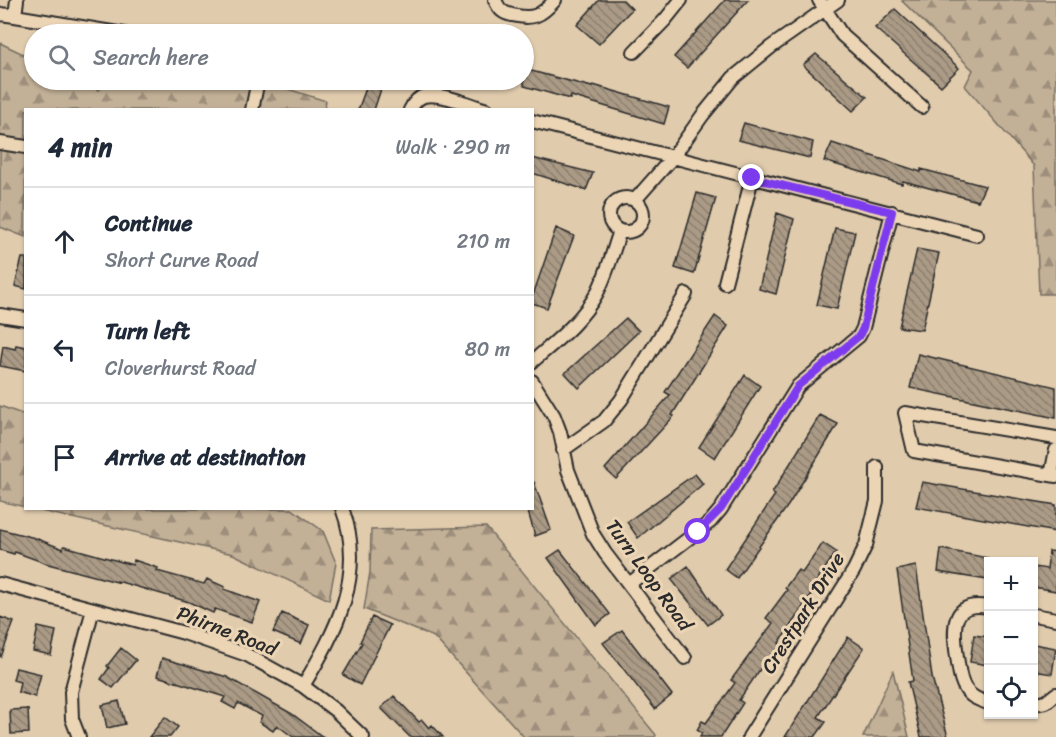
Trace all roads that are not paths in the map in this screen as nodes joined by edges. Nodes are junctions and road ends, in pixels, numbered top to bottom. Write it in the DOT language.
graph roads {
  1 [pos="17,0"];
  2 [pos="495,0"];
  3 [pos="555,0"];
  4 [pos="681,0"];
  5 [pos="838,0"];
  6 [pos="821,4"];
  7 [pos="0,14"];
  8 [pos="15,16"];
  9 [pos="63,24"];
  10 [pos="634,52"];
  11 [pos="256,90"];
  12 [pos="922,107"];
  13 [pos="252,108"];
  14 [pos="411,108"];
  15 [pos="479,108"];
  16 [pos="534,122"];
  17 [pos="0,143"];
  18 [pos="24,147"];
  19 [pos="673,157"];
  20 [pos="752,178"];
  21 [pos="635,200"];
  22 [pos="892,212"];
  23 [pos="620,231"];
  24 [pos="977,235"];
  25 [pos="725,283"];
  26 [pos="686,294"];
  27 [pos="0,315"];
  28 [pos="24,319"];
  29 [pos="534,360"];
  30 [pos="534,384"];
  31 [pos="1056,438"];
  32 [pos="563,450"];
  33 [pos="1056,450"];
  34 [pos="877,467"];
  35 [pos="1053,475"];
  36 [pos="343,510"];
  37 [pos="0,584"];
  38 [pos="629,584"];
  39 [pos="984,606"];
  40 [pos="93,609"];
  41 [pos="1038,616"];
  42 [pos="1056,619"];
  43 [pos="685,657"];
  44 [pos="303,686"];
  45 [pos="1056,694"];
  46 [pos="984,700"];
  47 [pos="1038,703"];
  48 [pos="79,737"];
  49 [pos="363,737"];
  50 [pos="748,737"];
  1 -- 8 [label="street"];
  2 -- 3 [label="street"];
  4 -- 10 [label="street"];
  5 -- 6 [label="street"];
  6 -- 12 [label="street"];
  6 -- 19 [label="street"];
  7 -- 8 [label="street"];
  8 -- 9 [label="street"];
  11 -- 13 [label="street"];
  14 -- 15 [label="street"];
  16 -- 19 [label="street"];
  17 -- 18 [label="street"];
  19 -- 20 [label="street"];
  19 -- 21 [label="street"];
  20 -- 22 [label="street"];
  20 -- 25 [label="street"];
  21 -- 23 [label="street"];
  21 -- 23 [label="street"];
  22 -- 24 [label="street"];
  22 -- 38 [label="street"];
  23 -- 29 [label="street"];
  26 -- 32 [label="street"];
  27 -- 28 [label="street"];
  30 -- 32 [label="street, Turn Loop Road"];
  31 -- 35 [label="street"];
  32 -- 38 [label="street, Turn Loop Road"];
  33 -- 35 [label="street"];
  34 -- 50 [label="street, Crestpark Drive"];
  36 -- 44 [label="street"];
  37 -- 40 [label="street, Phirne Road"];
  38 -- 43 [label="street, Turn Loop Road"];
  39 -- 46 [label="street"];
  40 -- 44 [label="street, Phirne Road"];
  40 -- 48 [label="street"];
  41 -- 42 [label="street"];
  44 -- 49 [label="street, Phirne Road"];
  45 -- 47 [label="street"];
}
